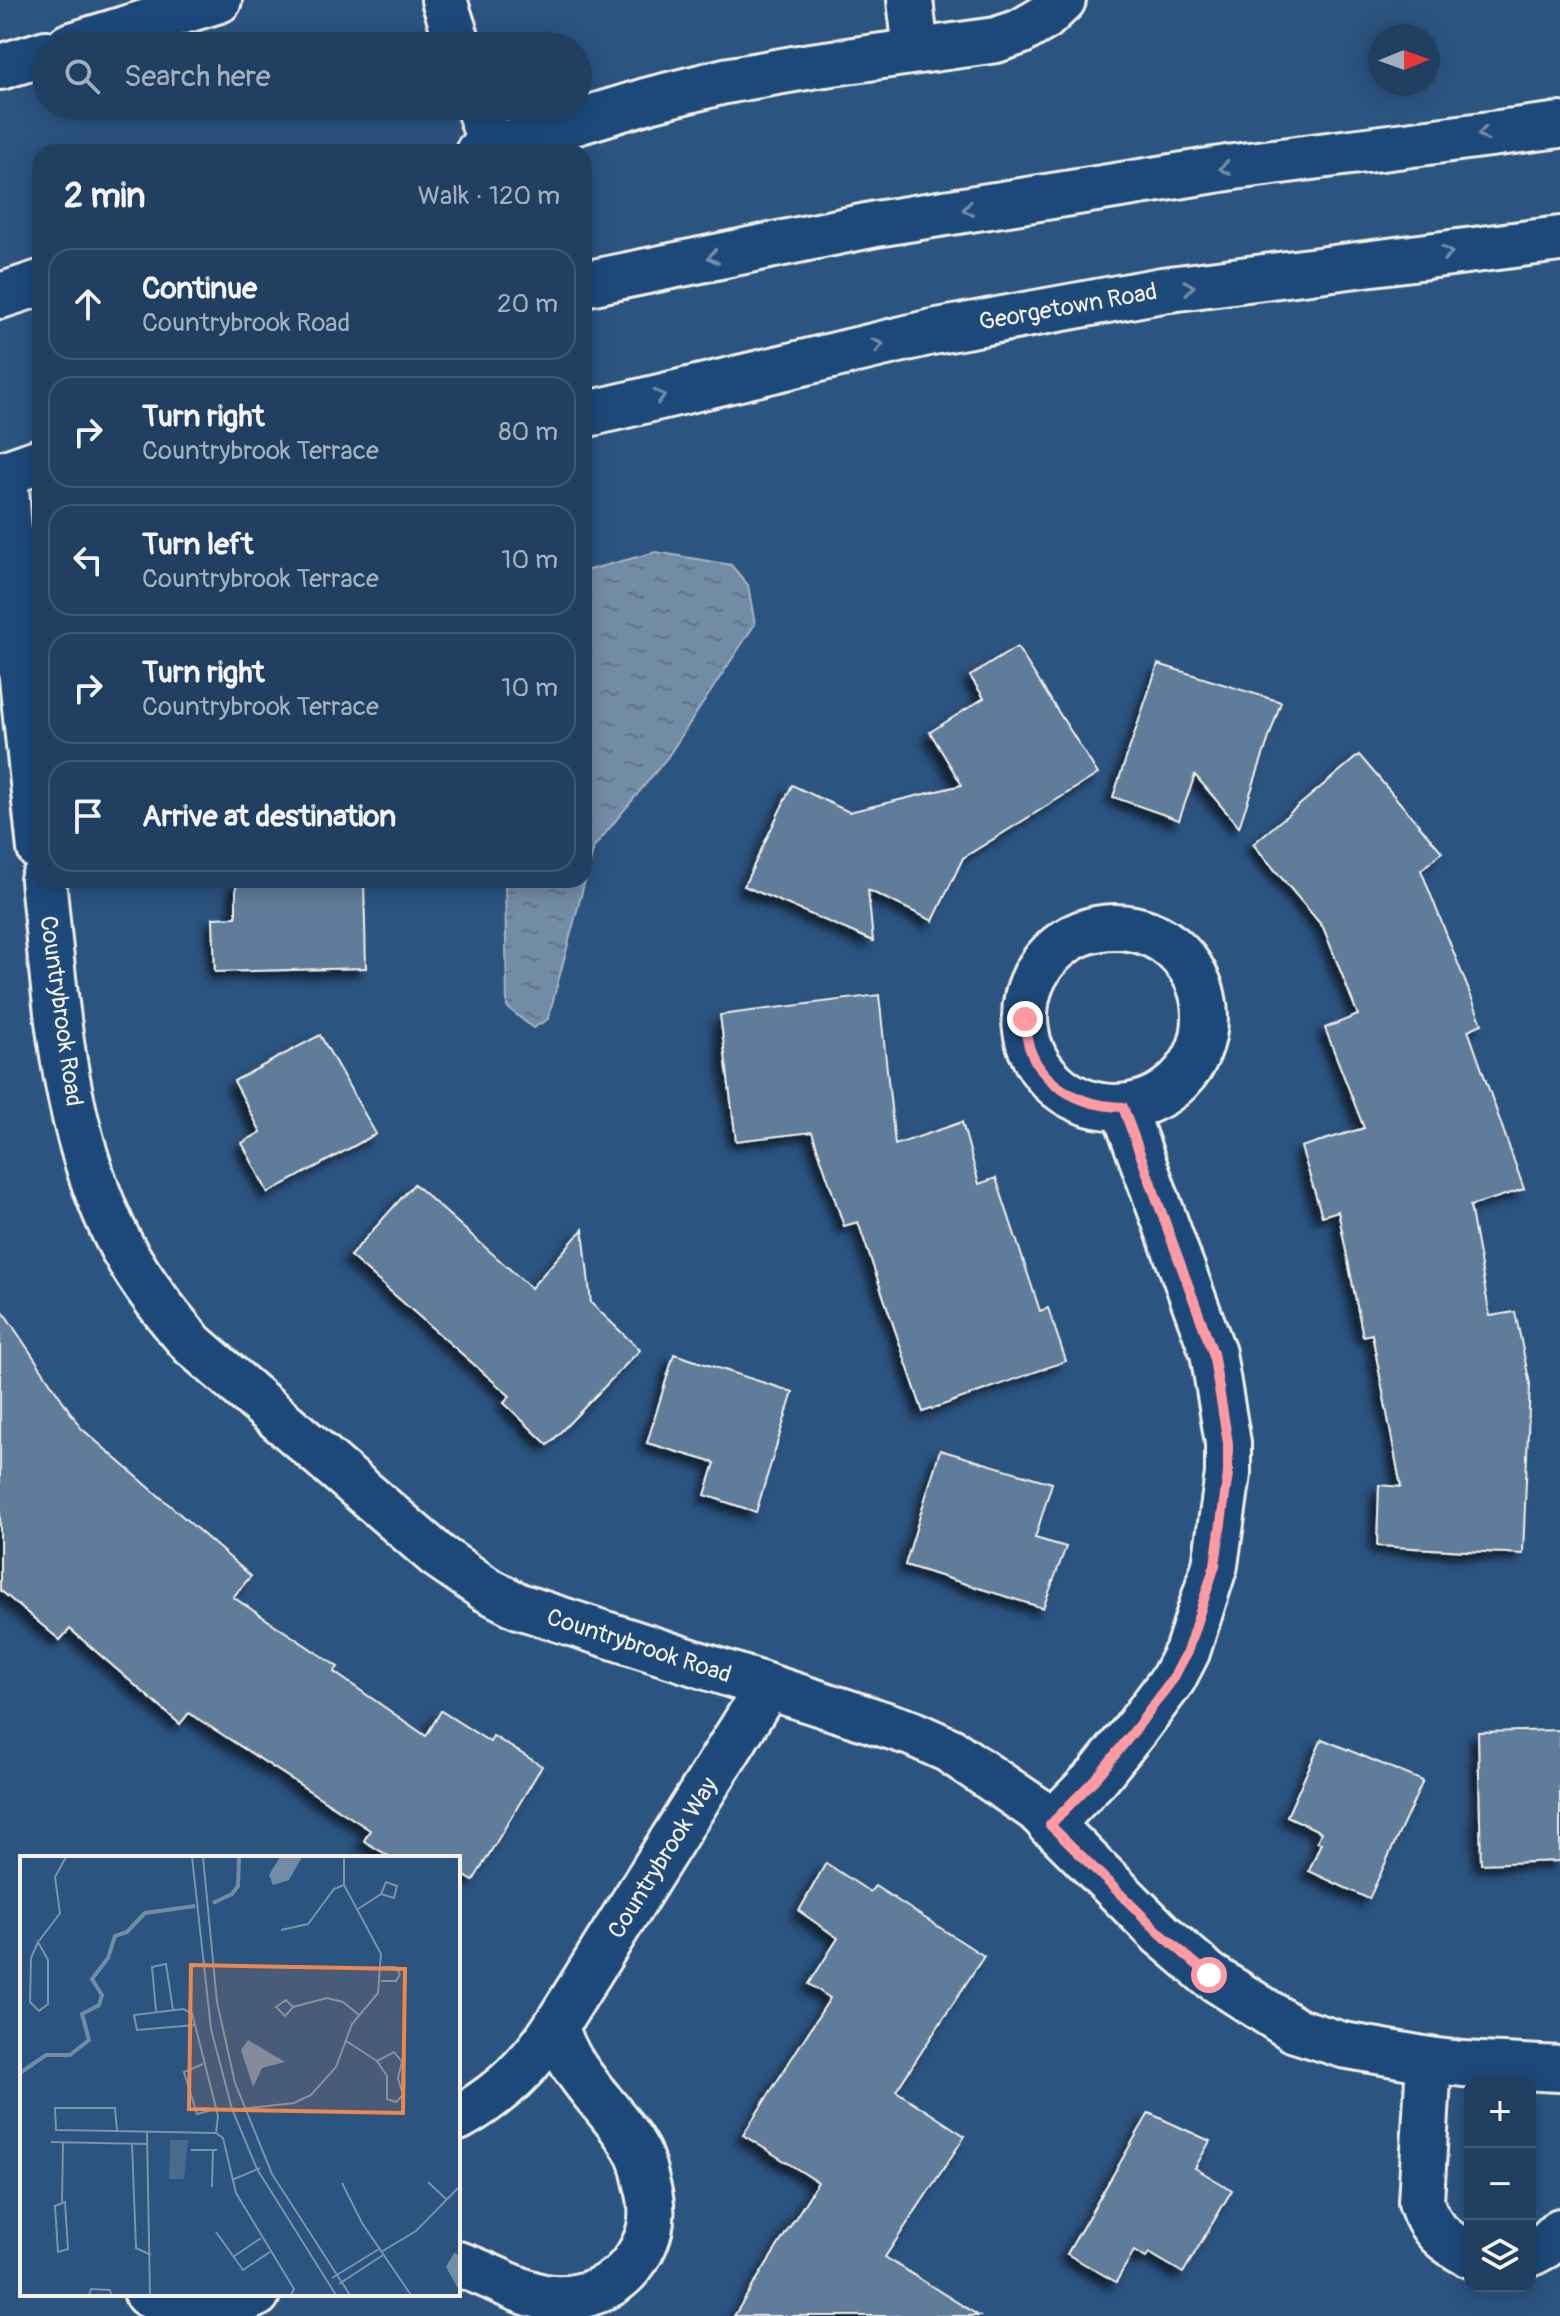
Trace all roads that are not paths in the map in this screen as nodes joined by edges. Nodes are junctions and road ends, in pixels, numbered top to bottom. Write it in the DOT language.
graph roads {
  1 [pos="219,0"];
  2 [pos="444,0"];
  3 [pos="910,0"];
  4 [pos="1063,0"];
  5 [pos="115,32"];
  6 [pos="454,32"];
  7 [pos="916,51"];
  8 [pos="32,57"];
  9 [pos="0,67"];
  10 [pos="592,117"];
  11 [pos="480,120"];
  12 [pos="583,120"];
  13 [pos="1560,125"];
  14 [pos="484,144"];
  15 [pos="505,144"];
  16 [pos="1560,239"];
  17 [pos="592,282"];
  18 [pos="592,413"];
  19 [pos="15,470"];
  20 [pos="18,601"];
  21 [pos="32,759"];
  22 [pos="44,888"];
  23 [pos="1123,1107"];
  24 [pos="767,1688"];
  25 [pos="1050,1825"];
  26 [pos="556,2026"];
  27 [pos="1429,2060"];
  28 [pos="1560,2069"];
  29 [pos="460,2117"];
  30 [pos="1560,2231"];
  31 [pos="1536,2251"];
  32 [pos="1464,2252"];
  33 [pos="460,2265"];
  34 [pos="150,2296"];
  35 [pos="252,2296"];
  1 -- 5 [label="street"];
  2 -- 6 [label="street"];
  3 -- 7 [label="street"];
  4 -- 7 [label="street"];
  7 -- 10 [label="street"];
  8 -- 9 [label="street"];
  11 -- 14 [label="street"];
  12 -- 15 [label="street"];
  13 -- 17 [label="street, one-way"];
  18 -- 16 [label="street, Georgetown Road, one-way"];
  19 -- 20 [label="street"];
  20 -- 21 [label="street"];
  22 -- 24 [label="street, Countrybrook Road"];
  23 -- 23 [label="street"];
  23 -- 25 [label="street"];
  24 -- 25 [label="street, Countrybrook Road"];
  24 -- 26 [label="street, Countrybrook Way"];
  25 -- 27 [label="street, Countrybrook Road"];
  26 -- 29 [label="street, Countrybrook Way"];
  26 -- 33 [label="street"];
  27 -- 28 [label="street, Countrybrook Road"];
  27 -- 32 [label="street"];
  30 -- 31 [label="street"];
  34 -- 35 [label="street"];
}
